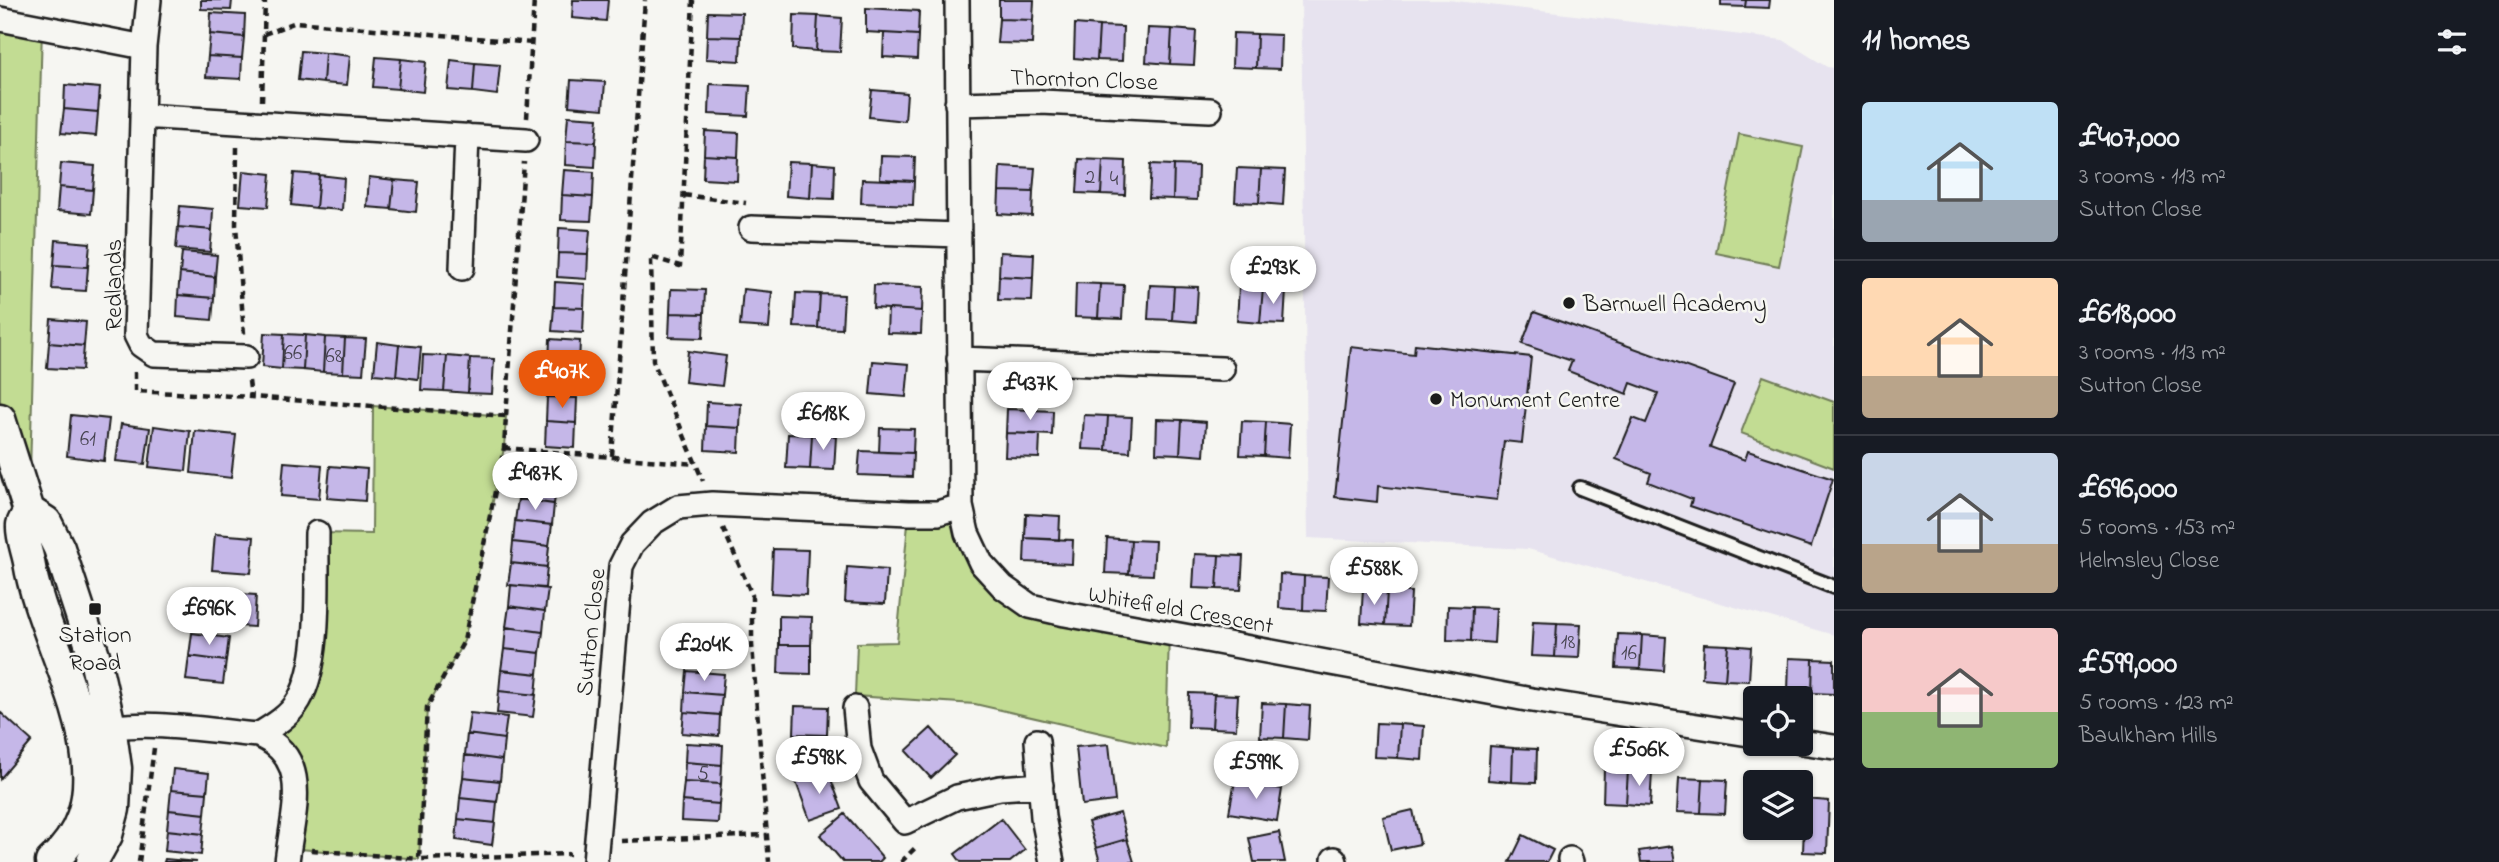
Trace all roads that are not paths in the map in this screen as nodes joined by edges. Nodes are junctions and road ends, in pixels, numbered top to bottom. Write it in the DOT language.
graph roads {
  1 [pos="149,0"];
  2 [pos="957,0"];
  3 [pos="0,19"];
  4 [pos="144,47"];
  5 [pos="957,104"];
  6 [pos="1210,110"];
  7 [pos="142,116"];
  8 [pos="467,136"];
  9 [pos="526,140"];
  10 [pos="751,228"];
  11 [pos="959,235"];
  12 [pos="463,268"];
  13 [pos="246,357"];
  14 [pos="960,359"];
  15 [pos="1222,369"];
  16 [pos="0,419"];
  17 [pos="6,460"];
  18 [pos="1580,488"];
  19 [pos="961,506"];
  20 [pos="317,533"];
  21 [pos="1834,587"];
  22 [pos="855,708"];
  23 [pos="97,731"];
  24 [pos="1743,733"];
  25 [pos="258,735"];
  26 [pos="1037,741"];
  27 [pos="1813,744"];
  28 [pos="1834,747"];
  29 [pos="1041,785"];
  30 [pos="596,852"];
  31 [pos="288,855"];
  32 [pos="51,862"];
  33 [pos="92,862"];
  34 [pos="1052,862"];
  1 -- 4 [label="street, Redlands"];
  2 -- 5 [label="street, Whitefield Crescent"];
  3 -- 4 [label="street"];
  4 -- 7 [label="street, Redlands"];
  5 -- 6 [label="street, Thornton Close"];
  5 -- 11 [label="street, Whitefield Crescent"];
  7 -- 8 [label="street"];
  7 -- 13 [label="street, Redlands"];
  8 -- 9 [label="street"];
  8 -- 12 [label="street"];
  10 -- 11 [label="street"];
  11 -- 14 [label="street, Whitefield Crescent"];
  14 -- 15 [label="street"];
  14 -- 19 [label="street, Whitefield Crescent"];
  16 -- 17 [label="street"];
  17 -- 23 [label="street"];
  18 -- 21 [label="lane"];
  19 -- 24 [label="street, Whitefield Crescent"];
  19 -- 30 [label="street, Sutton Close"];
  20 -- 25 [label="street"];
  22 -- 29 [label="street"];
  23 -- 25 [label="street"];
  23 -- 32 [label="street"];
  23 -- 33 [label="street"];
  25 -- 31 [label="street"];
  26 -- 29 [label="street"];
  27 -- 28 [label="street"];
  29 -- 34 [label="street"];
}
